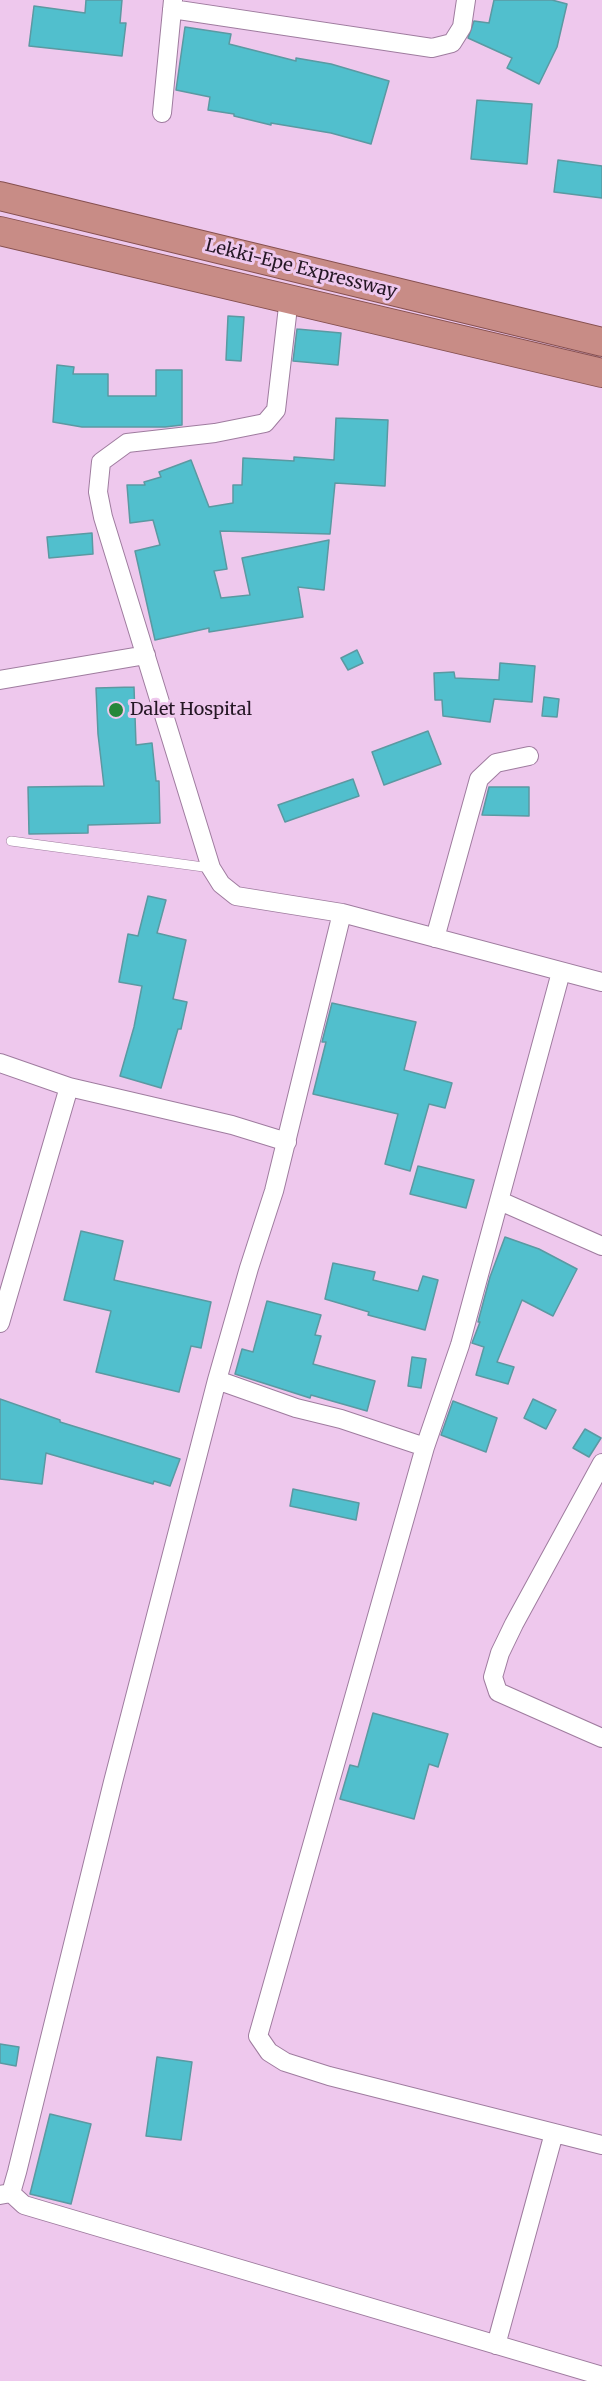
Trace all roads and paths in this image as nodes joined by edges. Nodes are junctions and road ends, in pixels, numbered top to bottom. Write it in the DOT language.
graph roads {
  1 [pos="466,0"];
  2 [pos="173,5"];
  3 [pos="162,113"];
  4 [pos="0,196"];
  5 [pos="0,231"];
  6 [pos="289,298"];
  7 [pos="602,342"];
  8 [pos="602,373"];
  9 [pos="146,655"];
  10 [pos="0,680"];
  11 [pos="529,756"];
  12 [pos="11,841"];
  13 [pos="211,868"];
  14 [pos="342,913"];
  15 [pos="435,938"];
  16 [pos="561,972"];
  17 [pos="602,982"];
  18 [pos="0,1063"];
  19 [pos="69,1087"];
  20 [pos="286,1142"];
  21 [pos="500,1201"];
  22 [pos="602,1246"];
  23 [pos="5,1288"];
  24 [pos="0,1323"];
  25 [pos="217,1380"];
  26 [pos="425,1447"];
  27 [pos="602,1463"];
  28 [pos="602,1738"];
  29 [pos="554,2133"];
  30 [pos="602,2145"];
  31 [pos="5,2194"];
  32 [pos="496,2345"];
  33 [pos="602,2376"];
  1 -- 2 [label="street"];
  2 -- 3 [label="street"];
  4 -- 7 [label="highway, Lekki-Epe Expressway"];
  5 -- 6 [label="highway, Lekki-Epe Expressway"];
  6 -- 8 [label="highway, Lekki-Epe Expressway"];
  6 -- 9 [label="street"];
  9 -- 10 [label="street"];
  9 -- 13 [label="street"];
  11 -- 15 [label="street"];
  12 -- 13 [label="lane"];
  13 -- 14 [label="street"];
  14 -- 15 [label="street"];
  14 -- 20 [label="street"];
  15 -- 16 [label="street"];
  16 -- 17 [label="street"];
  16 -- 21 [label="street"];
  18 -- 19 [label="street"];
  19 -- 20 [label="street"];
  19 -- 23 [label="street"];
  20 -- 25 [label="street"];
  21 -- 22 [label="street"];
  21 -- 26 [label="street"];
  23 -- 24 [label="street"];
  25 -- 26 [label="street"];
  25 -- 31 [label="street"];
  26 -- 29 [label="street"];
  27 -- 28 [label="street"];
  29 -- 30 [label="street"];
  29 -- 32 [label="street"];
  31 -- 32 [label="street"];
  32 -- 33 [label="street"];
}
